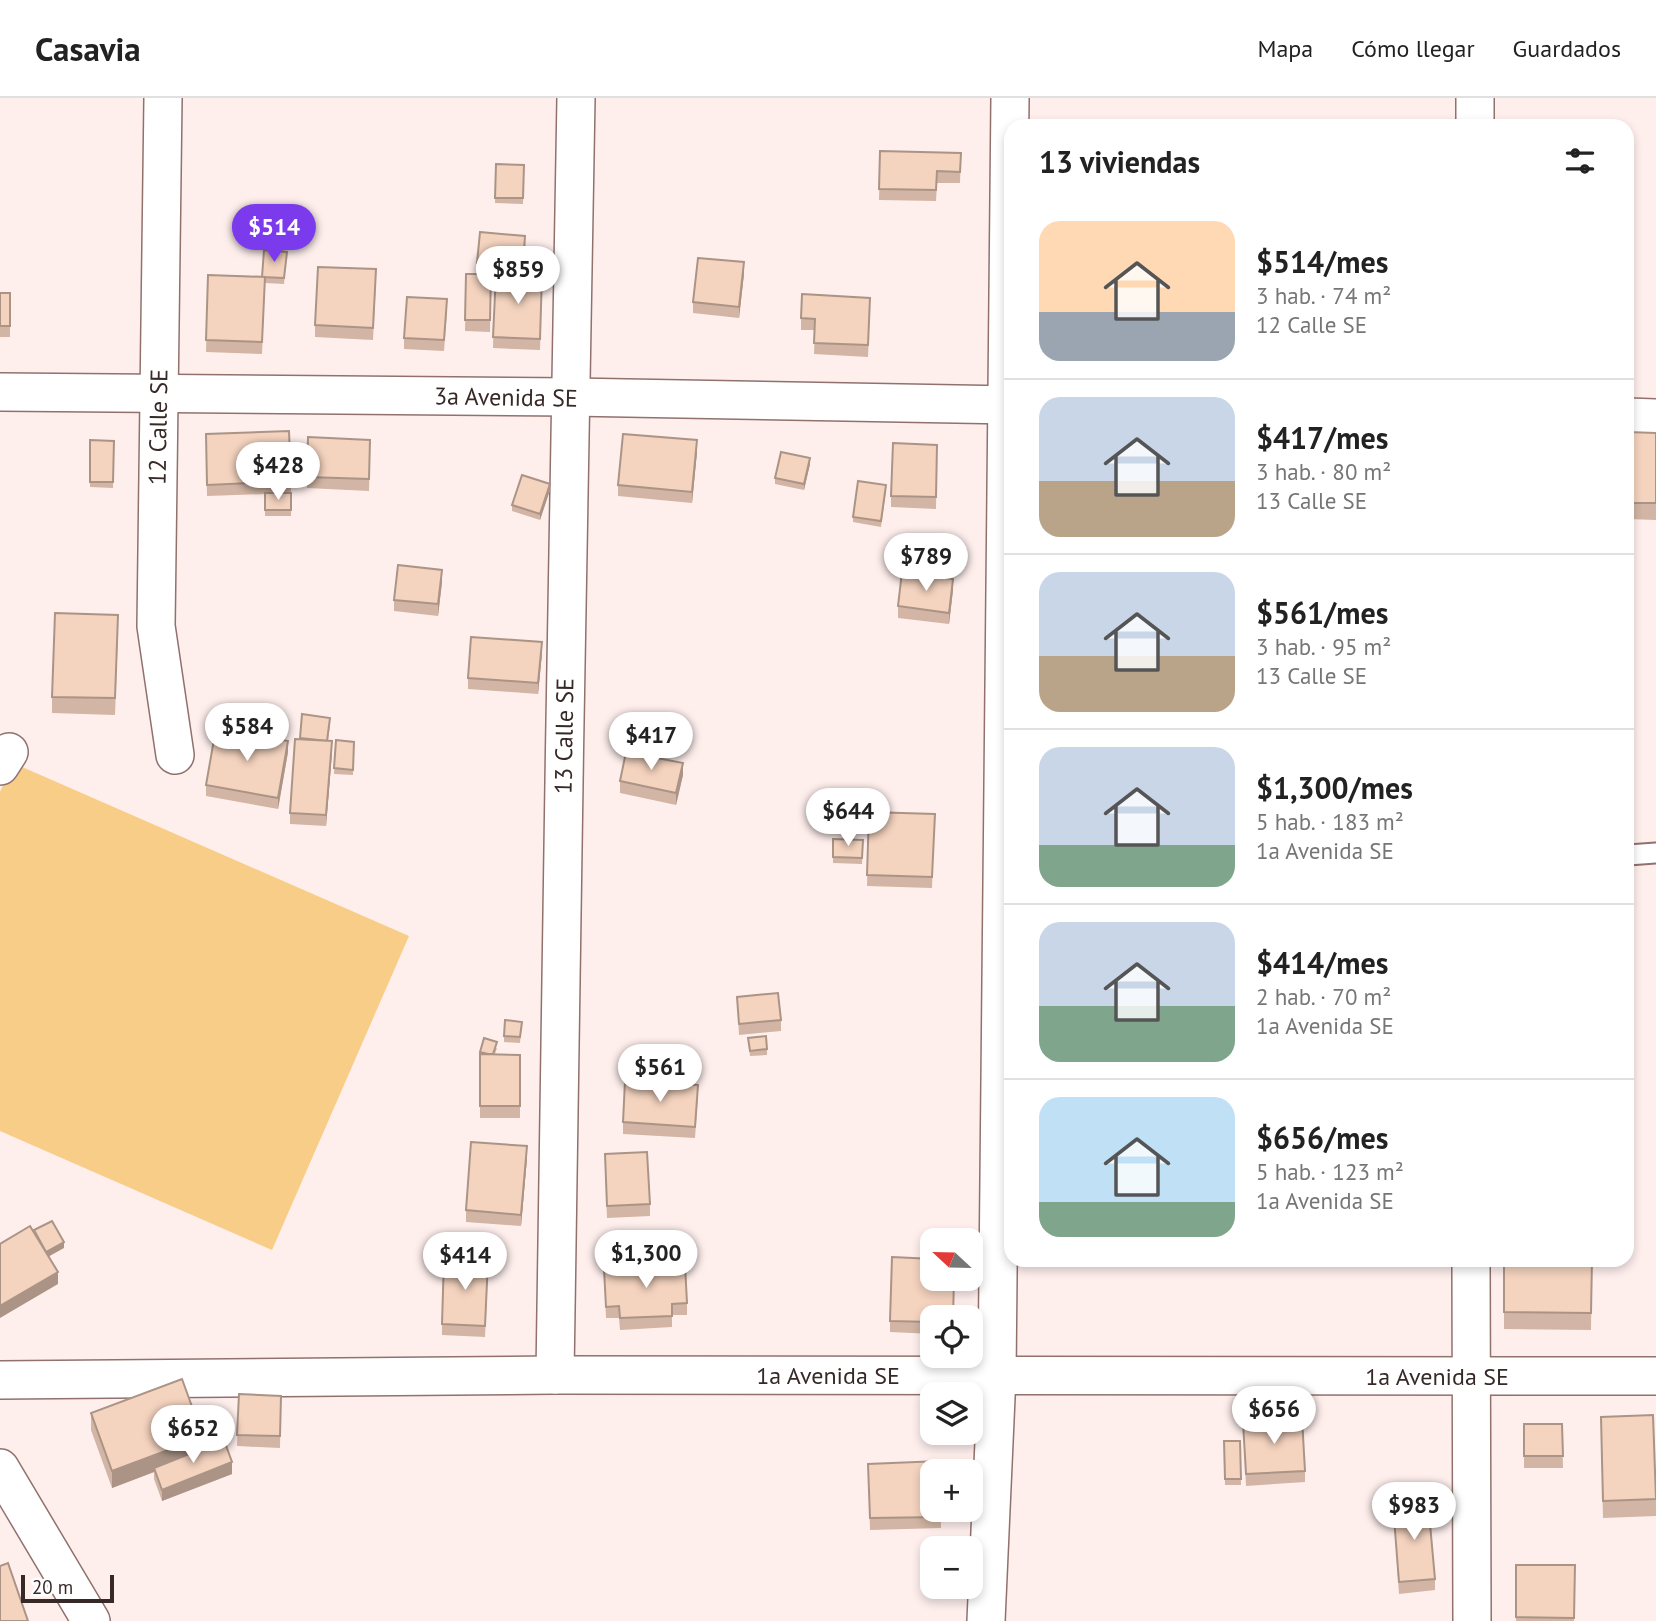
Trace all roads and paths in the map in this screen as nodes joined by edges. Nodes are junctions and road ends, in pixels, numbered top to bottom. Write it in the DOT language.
graph roads {
  1 [pos="163,98"];
  2 [pos="576,98"];
  3 [pos="1010,98"];
  4 [pos="1475,98"];
  5 [pos="1010,119"];
  6 [pos="1475,119"];
  7 [pos="0,392"];
  8 [pos="158,393"];
  9 [pos="572,397"];
  10 [pos="1004,405"];
  11 [pos="1634,417"];
  12 [pos="1656,418"];
  13 [pos="175,755"];
  14 [pos="1656,853"];
  15 [pos="1634,855"];
  16 [pos="1004,1090"];
  17 [pos="1471,1267"];
  18 [pos="555,1375"];
  19 [pos="997,1375"];
  20 [pos="1472,1376"];
  21 [pos="1656,1376"];
  22 [pos="0,1380"];
  23 [pos="0,1468"];
  24 [pos="14,1518"];
  25 [pos="91,1621"];
  26 [pos="986,1621"];
  27 [pos="1472,1621"];
  1 -- 8 [label="street, 12 Calle SE"];
  2 -- 9 [label="street, 13 Calle SE"];
  3 -- 5 [label="street"];
  4 -- 6 [label="street"];
  7 -- 8 [label="street, 3a Avenida SE"];
  8 -- 9 [label="street, 3a Avenida SE"];
  8 -- 13 [label="street, 12 Calle SE"];
  9 -- 10 [label="street, 3a Avenida SE"];
  9 -- 18 [label="street, 13 Calle SE"];
  11 -- 12 [label="street"];
  14 -- 15 [label="lane"];
  16 -- 19 [label="street"];
  17 -- 20 [label="street"];
  18 -- 19 [label="street, 1a Avenida SE"];
  18 -- 22 [label="street, 1a Avenida SE"];
  19 -- 20 [label="street, 1a Avenida SE"];
  19 -- 26 [label="street"];
  20 -- 21 [label="street, 1a Avenida SE"];
  20 -- 27 [label="street"];
  23 -- 24 [label="street"];
  24 -- 25 [label="street"];
}
